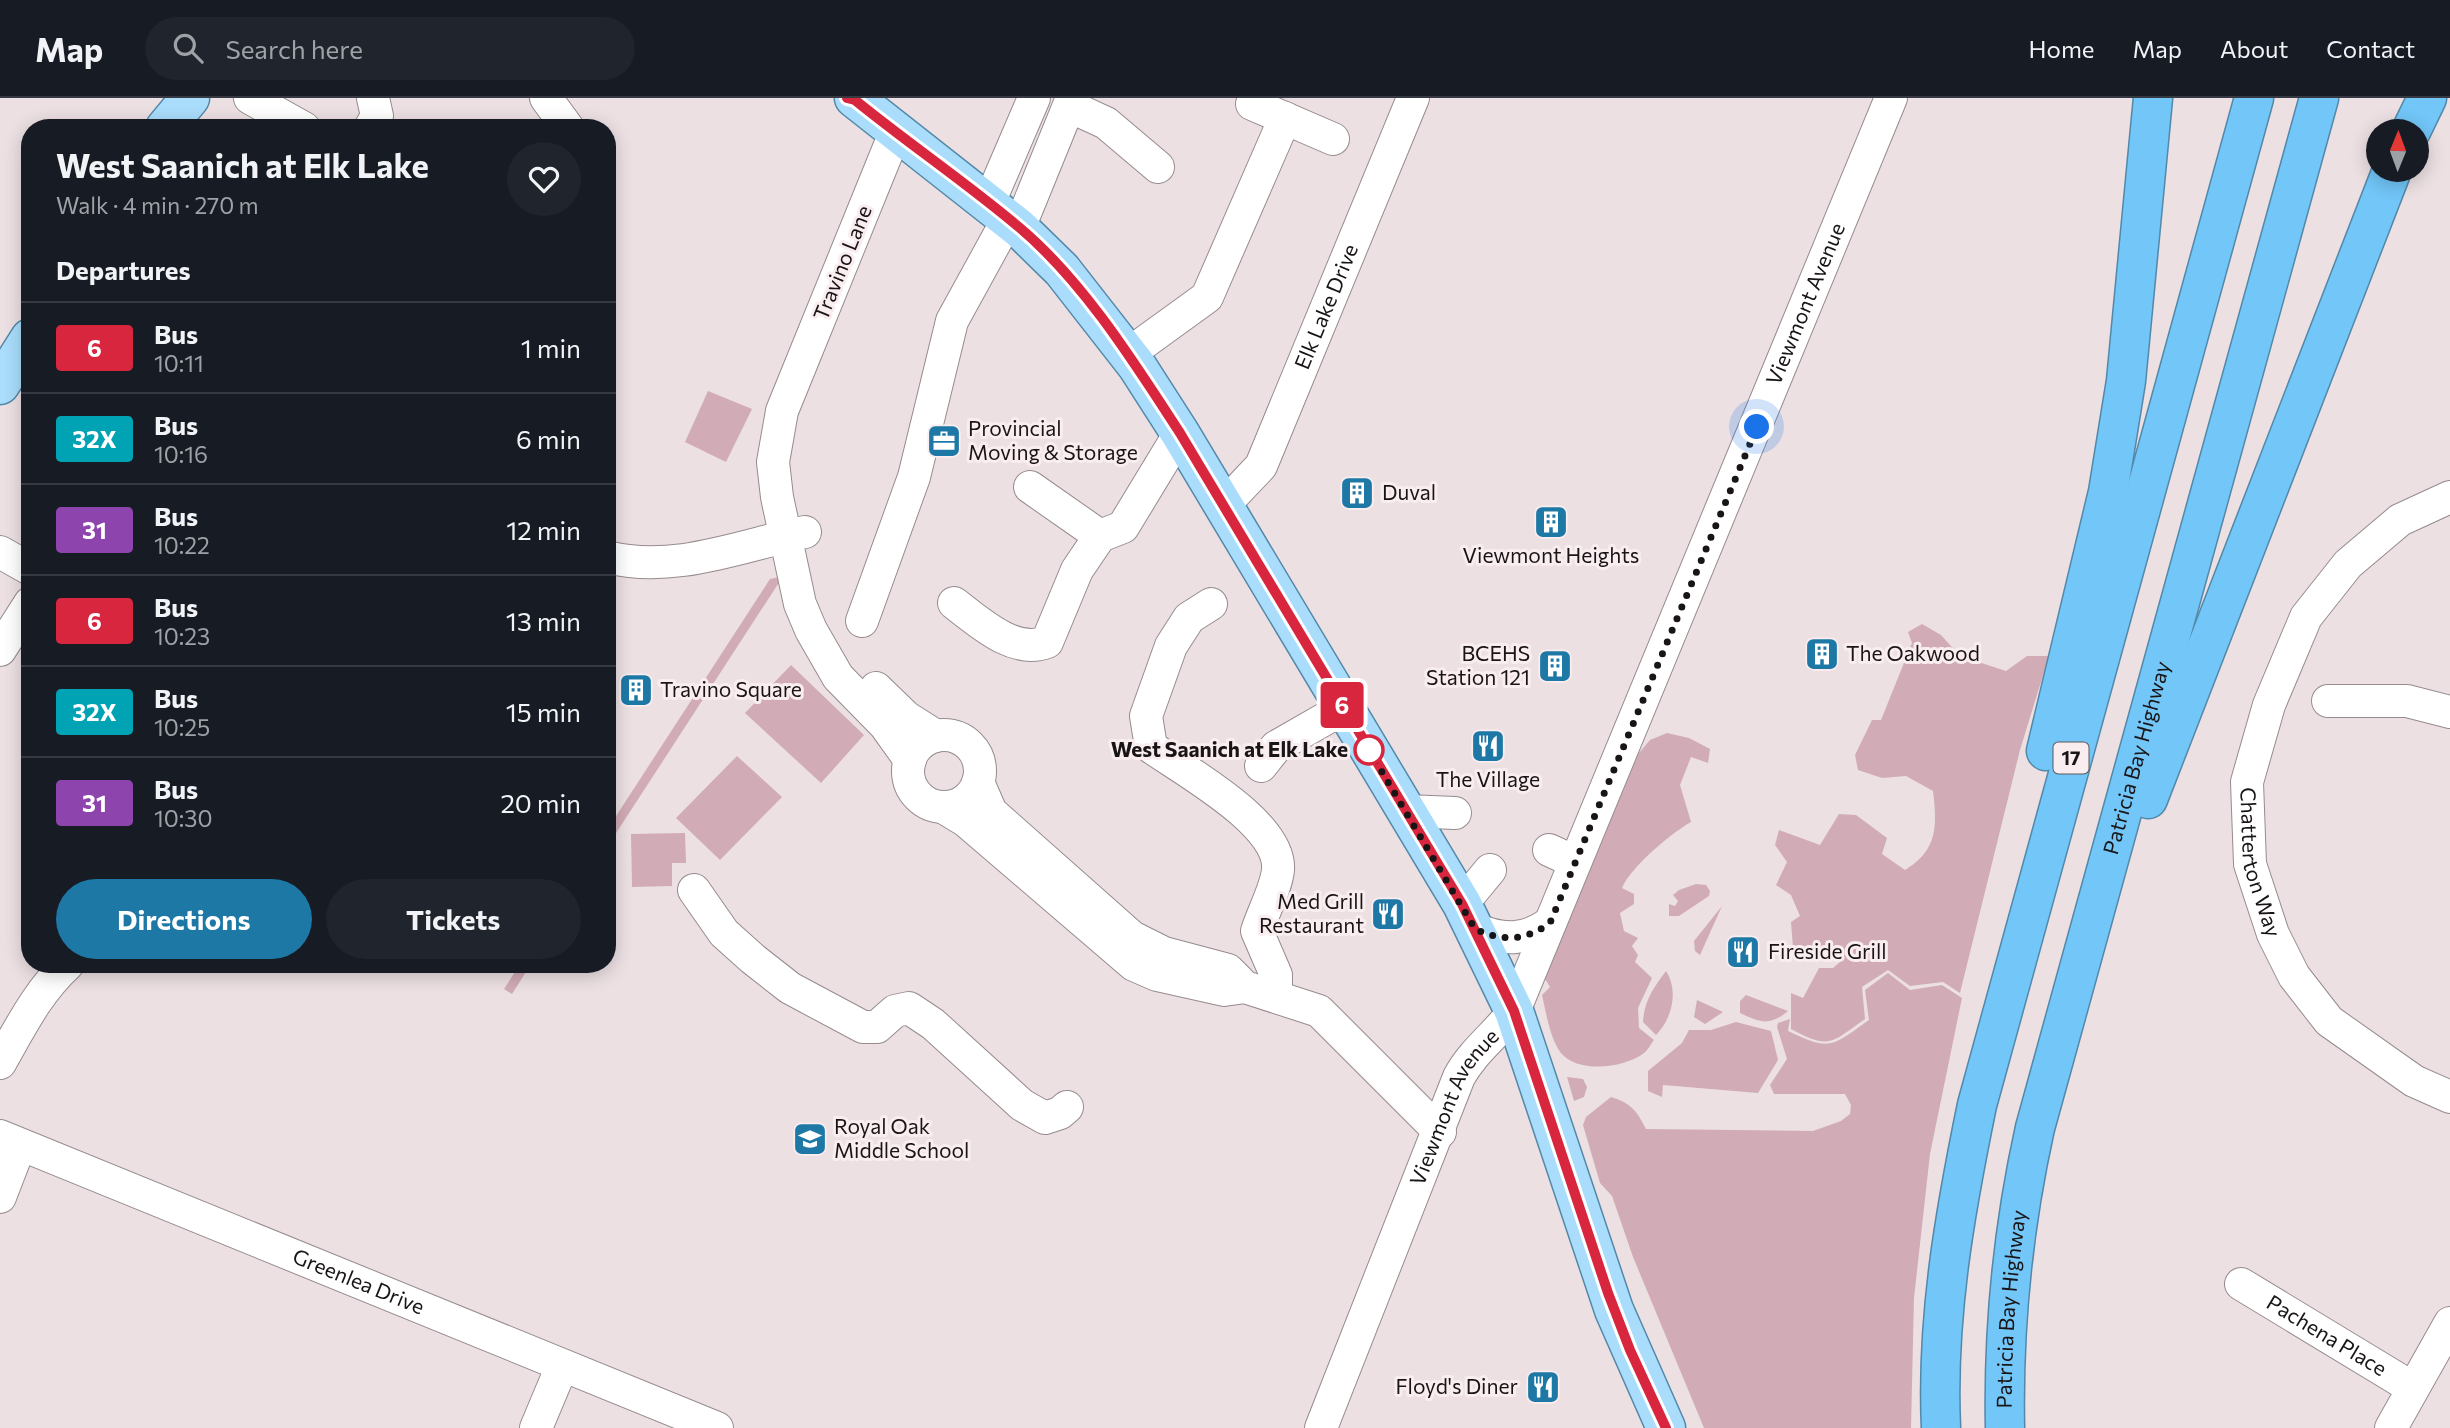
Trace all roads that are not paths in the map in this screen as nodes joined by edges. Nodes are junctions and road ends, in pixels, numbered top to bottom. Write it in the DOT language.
graph roads {
  1 [pos="177,98"];
  2 [pos="190,98"];
  3 [pos="250,98"];
  4 [pos="373,98"];
  5 [pos="546,98"];
  6 [pos="1034,98"];
  7 [pos="1413,98"];
  8 [pos="1891,98"];
  9 [pos="2152,98"];
  10 [pos="2254,98"];
  11 [pos="2319,98"];
  12 [pos="2417,98"];
  13 [pos="2427,98"];
  14 [pos="853,99"];
  15 [pos="1070,102"];
  16 [pos="1252,104"];
  17 [pos="1285,118"];
  18 [pos="168,119"];
  19 [pos="172,119"];
  20 [pos="288,119"];
  21 [pos="375,119"];
  22 [pos="561,119"];
  23 [pos="2411,119"];
  24 [pos="2415,119"];
  25 [pos="895,133"];
  26 [pos="1334,139"];
  27 [pos="1158,167"];
  28 [pos="2387,182"];
  29 [pos="1005,217"];
  30 [pos="21,352"];
  31 [pos="1128,355"];
  32 [pos="0,385"];
  33 [pos="1180,433"];
  34 [pos="1030,487"];
  35 [pos="2450,497"];
  36 [pos="1224,505"];
  37 [pos="796,534"];
  38 [pos="1100,536"];
  39 [pos="0,552"];
  40 [pos="616,559"];
  41 [pos="21,564"];
  42 [pos="954,603"];
  43 [pos="1211,604"];
  44 [pos="21,617"];
  45 [pos="862,621"];
  46 [pos="0,650"];
  47 [pos="2328,701"];
  48 [pos="1344,708"];
  49 [pos="2450,712"];
  50 [pos="936,736"];
  51 [pos="910,760"];
  52 [pos="1261,766"];
  53 [pos="978,782"];
  54 [pos="943,807"];
  55 [pos="1406,811"];
  56 [pos="1455,813"];
  57 [pos="1490,870"];
  58 [pos="694,890"];
  59 [pos="1469,917"];
  60 [pos="1550,923"];
  61 [pos="58,973"];
  62 [pos="1245,986"];
  63 [pos="1276,995"];
  64 [pos="1514,1011"];
  65 [pos="0,1063"];
  66 [pos="2450,1097"];
  67 [pos="1067,1107"];
  68 [pos="2035,1128"];
  69 [pos="1440,1132"];
  70 [pos="10,1140"];
  71 [pos="0,1197"];
  72 [pos="2241,1284"];
  73 [pos="2450,1323"];
  74 [pos="562,1366"];
  75 [pos="2411,1387"];
  76 [pos="536,1428"];
  77 [pos="717,1428"];
  78 [pos="1321,1428"];
  79 [pos="1666,1428"];
  80 [pos="1930,1428"];
  81 [pos="1941,1428"];
  82 [pos="2005,1428"];
  83 [pos="2391,1428"];
  1 -- 18 [label="main road"];
  2 -- 19 [label="main road"];
  3 -- 20 [label="street"];
  4 -- 21 [label="street"];
  5 -- 22 [label="street"];
  6 -- 29 [label="street"];
  7 -- 36 [label="street, Elk Lake Drive"];
  8 -- 60 [label="street, Viewmont Avenue"];
  9 -- 80 [label="highway"];
  10 -- 81 [label="highway, 17"];
  11 -- 68 [label="highway, Patricia Bay Highway"];
  12 -- 23 [label="highway"];
  13 -- 24 [label="highway"];
  14 -- 25 [label="main road"];
  15 -- 27 [label="street"];
  15 -- 29 [label="street"];
  16 -- 17 [label="street"];
  17 -- 26 [label="street"];
  17 -- 31 [label="street"];
  25 -- 29 [label="main road"];
  25 -- 37 [label="street, Travino Lane"];
  28 -- 68 [label="highway"];
  29 -- 31 [label="main road"];
  29 -- 45 [label="street"];
  30 -- 32 [label="main road"];
  31 -- 33 [label="main road"];
  33 -- 36 [label="main road"];
  33 -- 38 [label="street"];
  34 -- 38 [label="street"];
  35 -- 66 [label="street, Chatterton Way"];
  36 -- 48 [label="main road"];
  37 -- 40 [label="street"];
  37 -- 50 [label="street"];
  37 -- 51 [label="street"];
  38 -- 42 [label="street"];
  39 -- 41 [label="street"];
  43 -- 63 [label="street"];
  44 -- 46 [label="street"];
  47 -- 49 [label="street"];
  48 -- 52 [label="street"];
  48 -- 55 [label="main road"];
  50 -- 51 [label="street"];
  50 -- 53 [label="street"];
  51 -- 54 [label="street"];
  53 -- 54 [label="street"];
  53 -- 62 [label="street"];
  54 -- 62 [label="street"];
  55 -- 56 [label="street"];
  55 -- 59 [label="main road"];
  57 -- 59 [label="street"];
  58 -- 67 [label="street"];
  59 -- 60 [label="street"];
  59 -- 64 [label="main road"];
  60 -- 64 [label="street, Viewmont Avenue"];
  61 -- 65 [label="street"];
  62 -- 63 [label="street"];
  63 -- 69 [label="street"];
  64 -- 69 [label="street, Viewmont Avenue"];
  64 -- 79 [label="main road"];
  68 -- 82 [label="highway, Patricia Bay Highway"];
  69 -- 78 [label="street, Viewmont Avenue"];
  70 -- 71 [label="street"];
  70 -- 74 [label="street, Greenlea Drive"];
  72 -- 75 [label="street, Pachena Place"];
  73 -- 75 [label="street"];
  74 -- 76 [label="street"];
  74 -- 77 [label="street, Greenlea Drive"];
  75 -- 83 [label="street"];
}
